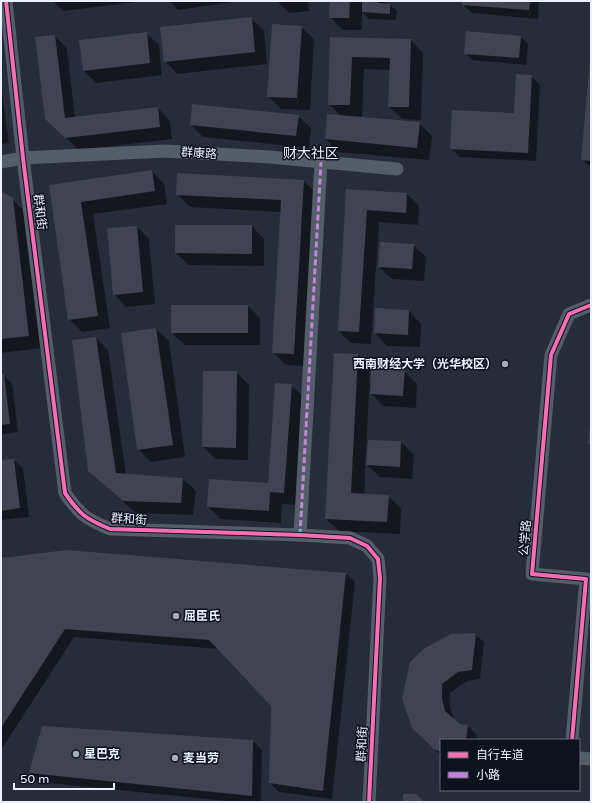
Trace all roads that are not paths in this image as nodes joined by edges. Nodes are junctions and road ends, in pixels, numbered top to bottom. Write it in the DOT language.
graph roads {
  1 [pos="6,1"];
  2 [pos="23,158"];
  3 [pos="1,162"];
  4 [pos="321,162"];
  5 [pos="397,169"];
  6 [pos="591,305"];
  7 [pos="300,535"];
  8 [pos="572,739"];
  9 [pos="580,758"];
  10 [pos="591,759"];
  11 [pos="369,802"];
  1 -- 2 [label="street, 群和街"];
  2 -- 3 [label="street, 群康路"];
  2 -- 4 [label="street, 群康路"];
  2 -- 7 [label="street, 群和街"];
  4 -- 5 [label="street, 群康路"];
  4 -- 7 [label="street"];
  6 -- 8 [label="street, 公学路"];
  7 -- 11 [label="street, 群和街"];
  9 -- 10 [label="street"];
}
